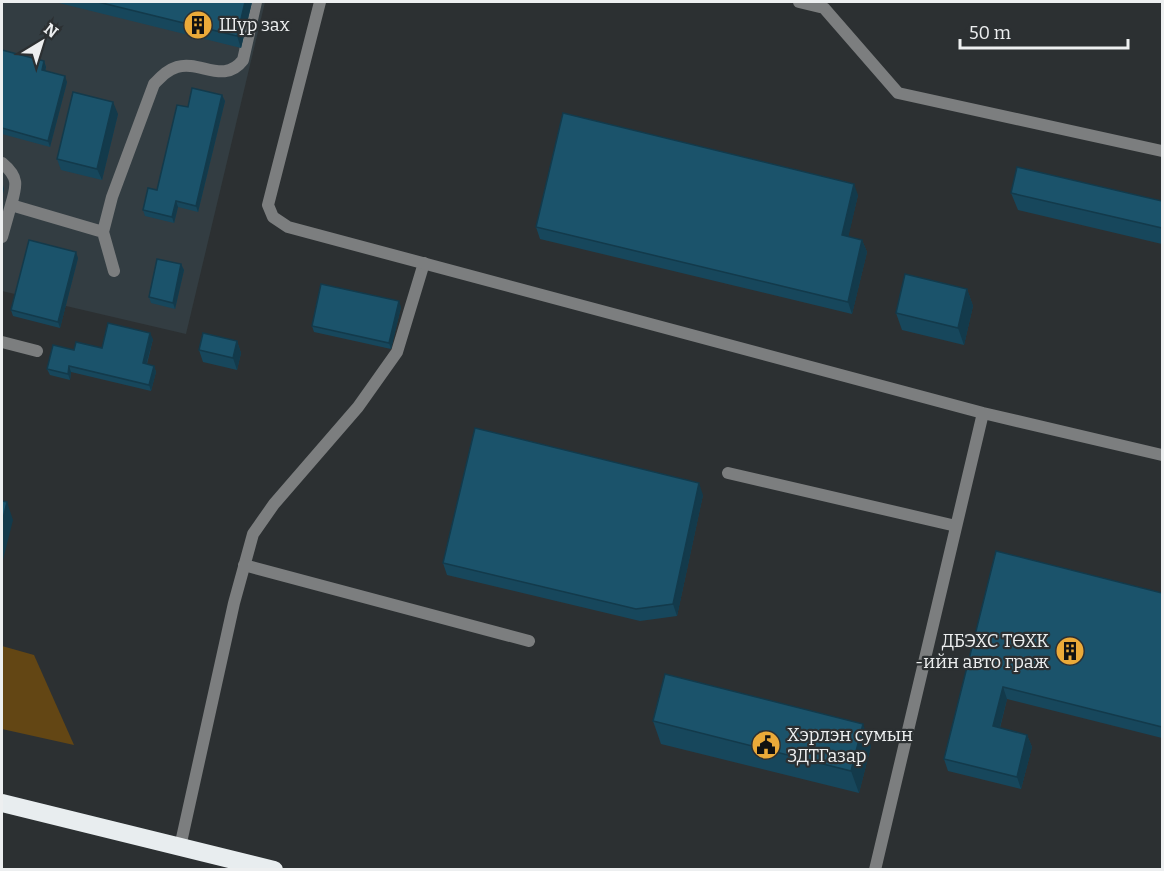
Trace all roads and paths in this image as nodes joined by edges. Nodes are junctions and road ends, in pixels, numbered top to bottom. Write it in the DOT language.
graph roads {
  1 [pos="256,2"];
  2 [pos="320,2"];
  3 [pos="799,2"];
  4 [pos="1162,152"];
  5 [pos="2,163"];
  6 [pos="11,205"];
  7 [pos="103,232"];
  8 [pos="2,237"];
  9 [pos="424,263"];
  10 [pos="114,271"];
  11 [pos="2,342"];
  12 [pos="37,351"];
  13 [pos="983,413"];
  14 [pos="1162,455"];
  15 [pos="728,473"];
  16 [pos="956,526"];
  17 [pos="244,565"];
  18 [pos="529,641"];
  19 [pos="2,803"];
  20 [pos="180,847"];
  21 [pos="274,870"];
  22 [pos="875,870"];
  1 -- 7 [label="street"];
  2 -- 9 [label="street"];
  3 -- 4 [label="street"];
  5 -- 6 [label="street"];
  6 -- 7 [label="street"];
  6 -- 8 [label="street"];
  7 -- 10 [label="street"];
  9 -- 13 [label="street"];
  9 -- 17 [label="street"];
  11 -- 12 [label="street"];
  13 -- 14 [label="street"];
  13 -- 16 [label="street"];
  15 -- 16 [label="street"];
  16 -- 22 [label="street"];
  17 -- 18 [label="street"];
  17 -- 20 [label="street"];
  19 -- 20 [label="highway"];
  20 -- 21 [label="highway"];
}
